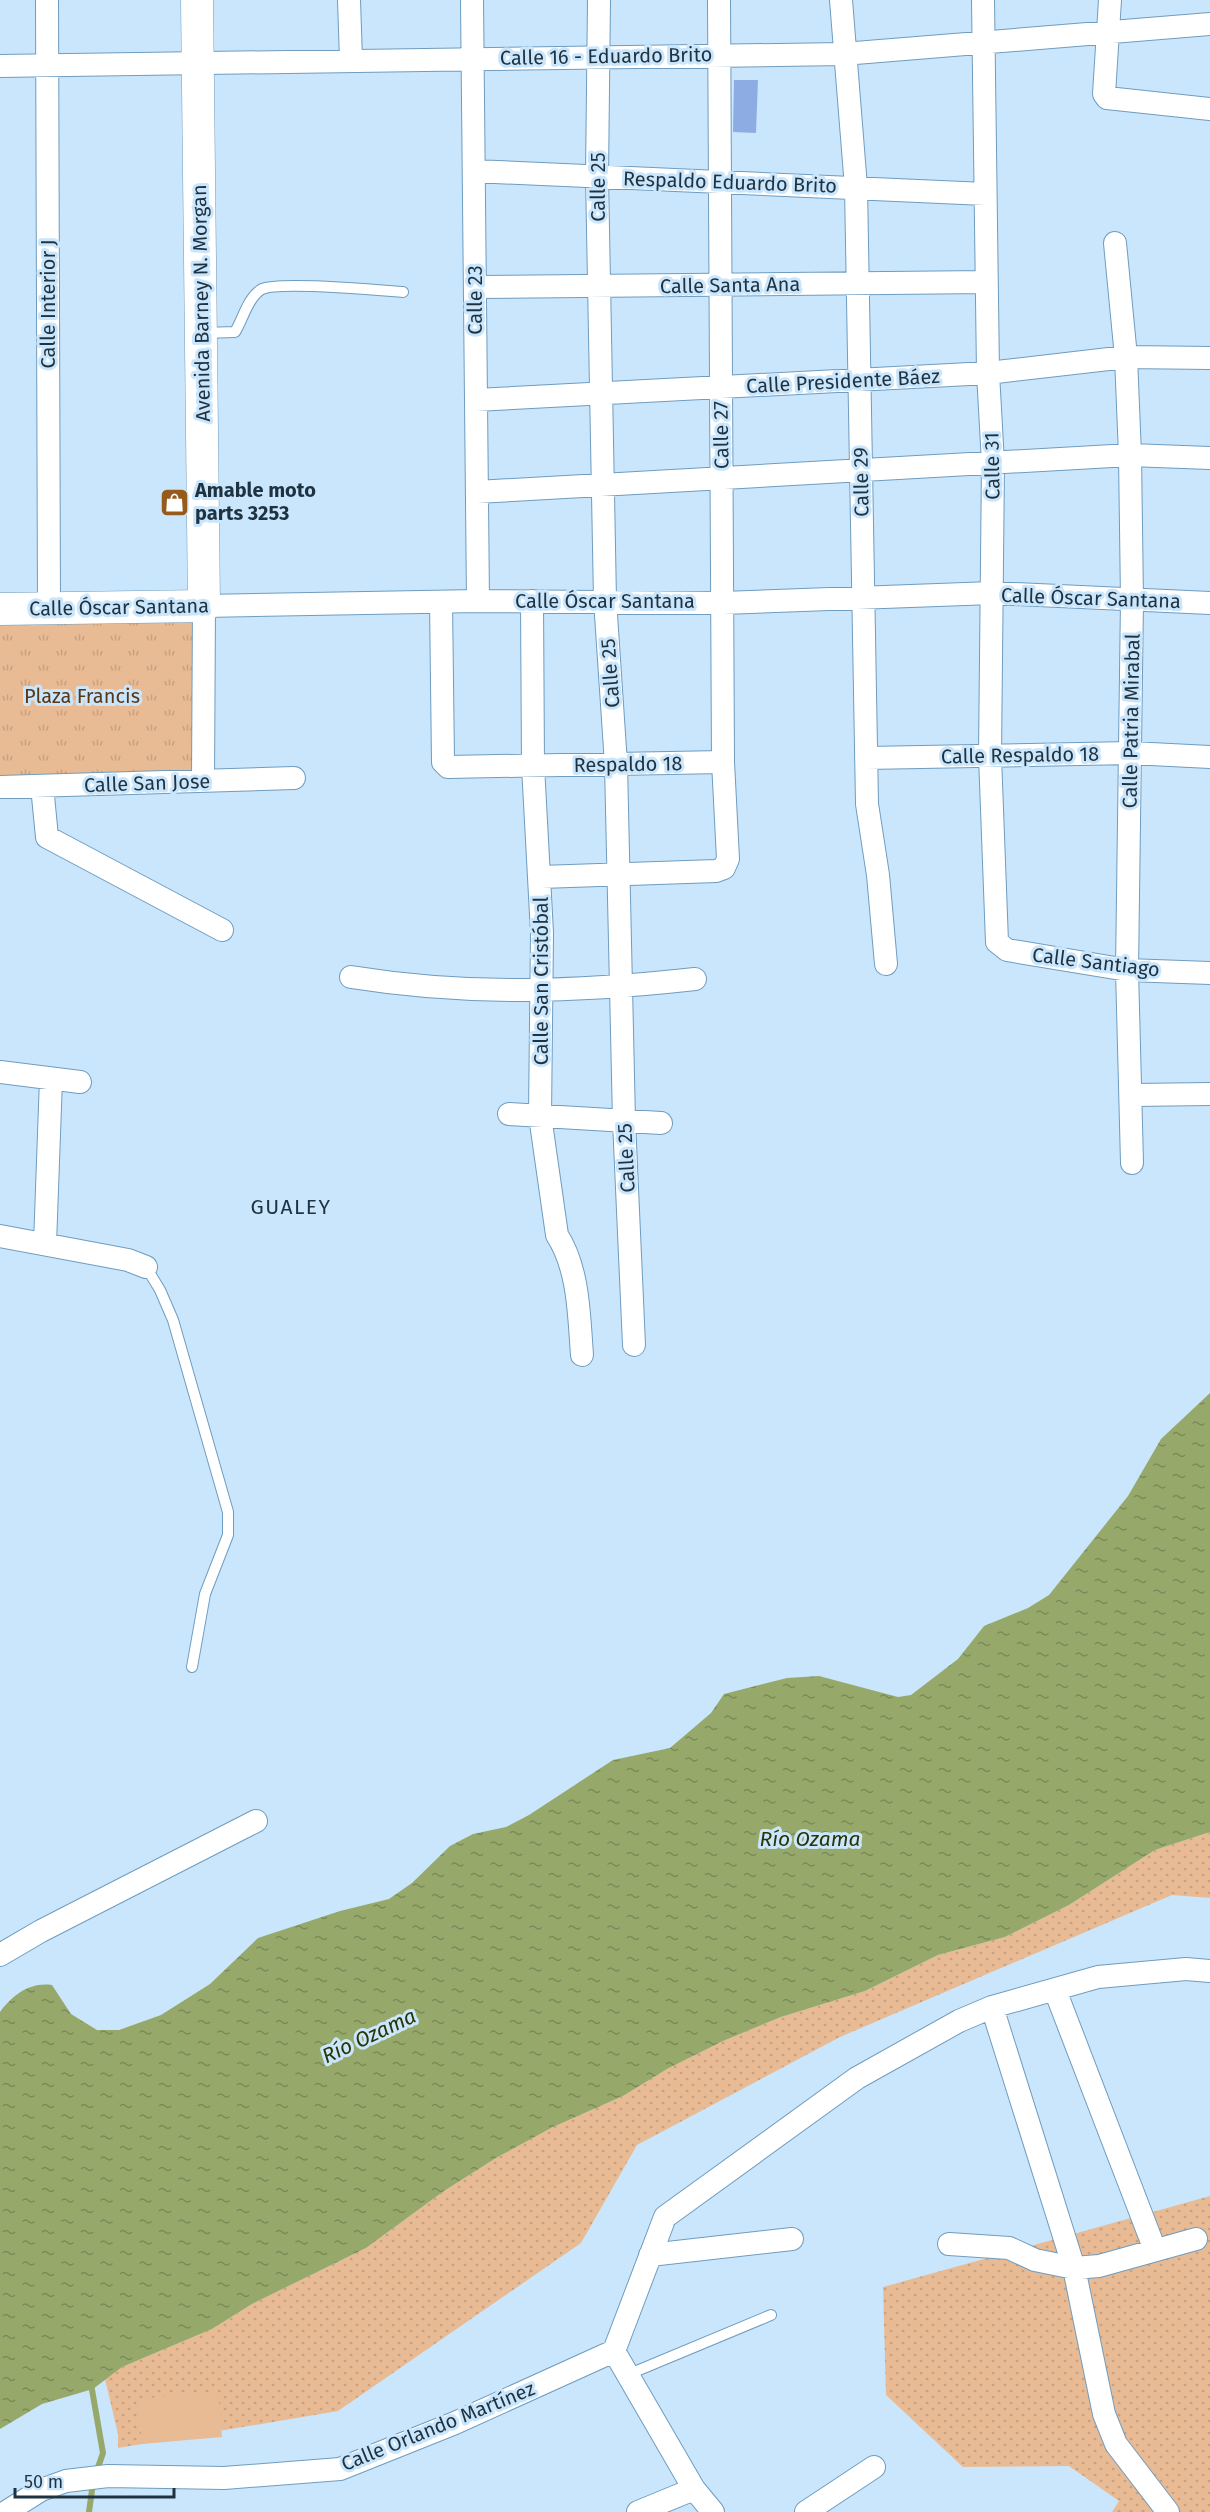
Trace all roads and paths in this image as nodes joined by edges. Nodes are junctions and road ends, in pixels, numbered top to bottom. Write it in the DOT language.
graph roads {
  1 [pos="47,0"];
  2 [pos="197,0"];
  3 [pos="349,0"];
  4 [pos="472,0"];
  5 [pos="599,0"];
  6 [pos="719,0"];
  7 [pos="841,0"];
  8 [pos="982,0"];
  9 [pos="1110,0"];
  10 [pos="1210,24"];
  11 [pos="1107,32"];
  12 [pos="983,42"];
  13 [pos="843,54"];
  14 [pos="719,55"];
  15 [pos="600,57"];
  16 [pos="473,58"];
  17 [pos="351,60"];
  18 [pos="199,65"];
  19 [pos="0,66"];
  20 [pos="47,67"];
  21 [pos="1210,109"];
  22 [pos="474,171"];
  23 [pos="597,176"];
  24 [pos="718,182"];
  25 [pos="856,187"];
  26 [pos="985,194"];
  27 [pos="1115,243"];
  28 [pos="986,282"];
  29 [pos="858,283"];
  30 [pos="720,285"];
  31 [pos="475,287"];
  32 [pos="599,287"];
  33 [pos="403,292"];
  34 [pos="202,333"];
  35 [pos="1126,357"];
  36 [pos="1210,358"];
  37 [pos="988,373"];
  38 [pos="858,380"];
  39 [pos="720,387"];
  40 [pos="600,393"];
  41 [pos="476,400"];
  42 [pos="1130,455"];
  43 [pos="1210,458"];
  44 [pos="993,463"];
  45 [pos="861,470"];
  46 [pos="722,478"];
  47 [pos="603,484"];
  48 [pos="477,492"];
  49 [pos="992,593"];
  50 [pos="863,596"];
  51 [pos="605,600"];
  52 [pos="1132,600"];
  53 [pos="478,601"];
  54 [pos="532,601"];
  55 [pos="441,602"];
  56 [pos="723,603"];
  57 [pos="1210,603"];
  58 [pos="204,606"];
  59 [pos="49,608"];
  60 [pos="0,609"];
  61 [pos="1131,753"];
  62 [pos="990,756"];
  63 [pos="1210,757"];
  64 [pos="866,758"];
  65 [pos="723,762"];
  66 [pos="616,764"];
  67 [pos="533,766"];
  68 [pos="294,778"];
  69 [pos="203,781"];
  70 [pos="42,786"];
  71 [pos="0,788"];
  72 [pos="619,875"];
  73 [pos="541,878"];
  74 [pos="222,930"];
  75 [pos="996,931"];
  76 [pos="886,964"];
  77 [pos="1127,970"];
  78 [pos="1210,973"];
  79 [pos="351,977"];
  80 [pos="695,979"];
  81 [pos="620,987"];
  82 [pos="543,992"];
  83 [pos="0,1072"];
  84 [pos="51,1079"];
  85 [pos="80,1082"];
  86 [pos="1210,1094"];
  87 [pos="1132,1095"];
  88 [pos="509,1114"];
  89 [pos="540,1116"];
  90 [pos="624,1121"];
  91 [pos="661,1123"];
  92 [pos="1132,1163"];
  93 [pos="0,1236"];
  94 [pos="45,1244"];
  95 [pos="146,1267"];
  96 [pos="634,1345"];
  97 [pos="582,1355"];
  98 [pos="192,1667"];
  99 [pos="256,1821"];
  100 [pos="0,1955"];
  101 [pos="1210,1971"];
  102 [pos="1055,1990"];
  103 [pos="992,2007"];
  104 [pos="792,2239"];
  105 [pos="1196,2239"];
  106 [pos="949,2244"];
  107 [pos="1155,2250"];
  108 [pos="650,2255"];
  109 [pos="1074,2268"];
  110 [pos="771,2315"];
  111 [pos="614,2351"];
  112 [pos="627,2375"];
  113 [pos="874,2467"];
  114 [pos="694,2489"];
  115 [pos="6,2512"];
  116 [pos="638,2512"];
  117 [pos="713,2512"];
  118 [pos="806,2512"];
  119 [pos="1168,2512"];
  1 -- 20 [label="street, Calle Interior J"];
  2 -- 18 [label="street, Avenida Barney N. Morgan"];
  3 -- 17 [label="street"];
  4 -- 16 [label="street, Calle 23"];
  5 -- 15 [label="street, Calle 25"];
  6 -- 14 [label="street, Calle 27"];
  7 -- 13 [label="street, Calle 29"];
  8 -- 12 [label="street, Calle 31"];
  9 -- 11 [label="street"];
  10 -- 11 [label="street, Calle 16 - Eduardo Brito"];
  11 -- 12 [label="street, Calle 16 - Eduardo Brito"];
  11 -- 21 [label="street"];
  12 -- 13 [label="street, Calle 16 - Eduardo Brito"];
  12 -- 26 [label="street, Calle 31"];
  13 -- 14 [label="street, Calle 16 - Eduardo Brito"];
  13 -- 25 [label="street, Calle 29"];
  14 -- 15 [label="street, Calle 16 - Eduardo Brito"];
  14 -- 24 [label="street, Calle 27"];
  15 -- 16 [label="street, Calle 16 - Eduardo Brito"];
  15 -- 23 [label="street, Calle 25"];
  16 -- 17 [label="street, Calle 16 - Eduardo Brito"];
  16 -- 22 [label="street, Calle 23"];
  17 -- 18 [label="street, Calle 16 - Eduardo Brito"];
  18 -- 20 [label="street, Calle 16 - Eduardo Brito"];
  18 -- 34 [label="street, Avenida Barney N. Morgan"];
  19 -- 20 [label="street, Calle 16 - Eduardo Brito"];
  20 -- 59 [label="street, Calle Interior J"];
  22 -- 23 [label="street, Respaldo Eduardo Brito"];
  22 -- 31 [label="street, Calle 23"];
  23 -- 24 [label="street, Respaldo Eduardo Brito"];
  23 -- 32 [label="street, Calle 25"];
  24 -- 25 [label="street, Respaldo Eduardo Brito"];
  24 -- 30 [label="street, Calle 27"];
  25 -- 26 [label="street, Respaldo Eduardo Brito"];
  25 -- 29 [label="street, Calle 29"];
  26 -- 28 [label="street, Calle 31"];
  27 -- 35 [label="street, Calle Patria Mirabal"];
  28 -- 29 [label="street, Calle Santa Ana"];
  28 -- 37 [label="street, Calle 31"];
  29 -- 30 [label="street, Calle Santa Ana"];
  29 -- 38 [label="street, Calle 29"];
  30 -- 32 [label="street, Calle Santa Ana"];
  30 -- 39 [label="street, Calle 27"];
  31 -- 32 [label="street, Calle Santa Ana"];
  31 -- 41 [label="street, Calle 23"];
  32 -- 40 [label="street, Calle 25"];
  33 -- 34 [label="lane"];
  34 -- 58 [label="street, Avenida Barney N. Morgan"];
  35 -- 36 [label="street, Calle Presidente Báez"];
  35 -- 37 [label="street, Calle Presidente Báez"];
  35 -- 42 [label="street, Calle Patria Mirabal"];
  37 -- 38 [label="street, Calle Presidente Báez"];
  37 -- 44 [label="street, Calle 31"];
  38 -- 39 [label="street, Calle Presidente Báez"];
  38 -- 45 [label="street, Calle 29"];
  39 -- 40 [label="street, Calle Presidente Báez"];
  39 -- 46 [label="street, Calle 27"];
  40 -- 41 [label="street, Calle Presidente Báez"];
  40 -- 47 [label="street, Calle 25"];
  41 -- 48 [label="street, Calle 23"];
  42 -- 43 [label="street"];
  42 -- 44 [label="street"];
  42 -- 52 [label="street, Calle Patria Mirabal"];
  44 -- 45 [label="street"];
  44 -- 49 [label="street, Calle 31"];
  45 -- 46 [label="street"];
  45 -- 50 [label="street, Calle 29"];
  46 -- 47 [label="street"];
  46 -- 56 [label="street, Calle 27"];
  47 -- 48 [label="street"];
  47 -- 51 [label="street, Calle 25"];
  48 -- 53 [label="street, Calle 23"];
  49 -- 50 [label="street, Calle Óscar Santana"];
  49 -- 52 [label="street, Calle Óscar Santana"];
  49 -- 62 [label="street, Calle 31"];
  50 -- 56 [label="street, Calle Óscar Santana"];
  50 -- 64 [label="street, Calle 29"];
  51 -- 54 [label="street, Calle Óscar Santana"];
  51 -- 56 [label="street, Calle Óscar Santana"];
  51 -- 66 [label="street, Calle 25"];
  52 -- 57 [label="street, Calle Óscar Santana"];
  52 -- 61 [label="street, Calle Patria Mirabal"];
  53 -- 54 [label="street, Calle Óscar Santana"];
  53 -- 55 [label="street, Calle Óscar Santana"];
  54 -- 67 [label="street, Calle San Cristóbal"];
  55 -- 58 [label="street, Calle Óscar Santana"];
  55 -- 67 [label="street, Respaldo 18"];
  56 -- 65 [label="street, Calle 27"];
  58 -- 59 [label="street, Calle Óscar Santana"];
  58 -- 69 [label="street"];
  59 -- 60 [label="street, Calle Óscar Santana"];
  61 -- 62 [label="street, Calle Respaldo 18"];
  61 -- 63 [label="street, Calle Respaldo 18"];
  61 -- 77 [label="street, Calle Patria Mirabal"];
  62 -- 64 [label="street, Calle Respaldo 18"];
  62 -- 75 [label="street, Calle 31"];
  64 -- 76 [label="street, Calle 29"];
  65 -- 66 [label="street, Respaldo 18"];
  65 -- 72 [label="street, Calle 27"];
  66 -- 67 [label="street, Respaldo 18"];
  66 -- 72 [label="street, Calle 25"];
  67 -- 73 [label="street, Calle San Cristóbal"];
  68 -- 69 [label="street, Calle San Jose"];
  69 -- 70 [label="street, Calle San Jose"];
  70 -- 71 [label="street, Calle San Jose"];
  70 -- 74 [label="street"];
  72 -- 73 [label="street"];
  72 -- 81 [label="street, Calle 25"];
  73 -- 82 [label="street, Calle San Cristóbal"];
  75 -- 77 [label="street, Calle Santiago"];
  77 -- 78 [label="street, Calle Santiago"];
  77 -- 87 [label="street, Calle Patria Mirabal"];
  79 -- 82 [label="street"];
  80 -- 81 [label="street"];
  81 -- 82 [label="street"];
  81 -- 90 [label="street, Calle 25"];
  82 -- 89 [label="street, Calle San Cristóbal"];
  83 -- 84 [label="street"];
  84 -- 85 [label="street"];
  84 -- 94 [label="street"];
  86 -- 87 [label="street"];
  87 -- 92 [label="street, Calle Patria Mirabal"];
  88 -- 89 [label="street"];
  89 -- 90 [label="street"];
  89 -- 97 [label="street, Calle San Cristóbal"];
  90 -- 91 [label="street"];
  90 -- 96 [label="street, Calle 25"];
  93 -- 94 [label="street"];
  94 -- 95 [label="street"];
  95 -- 98 [label="lane"];
  99 -- 100 [label="street"];
  101 -- 102 [label="street"];
  102 -- 103 [label="street"];
  102 -- 107 [label="street"];
  103 -- 108 [label="street"];
  103 -- 109 [label="street"];
  104 -- 108 [label="street"];
  105 -- 107 [label="street"];
  106 -- 109 [label="street"];
  107 -- 109 [label="street"];
  108 -- 111 [label="street"];
  109 -- 119 [label="street"];
  110 -- 112 [label="lane"];
  111 -- 112 [label="street"];
  111 -- 115 [label="street, Calle Orlando Martínez"];
  112 -- 114 [label="street"];
  113 -- 118 [label="street"];
  114 -- 116 [label="street"];
  114 -- 117 [label="street"];
}
